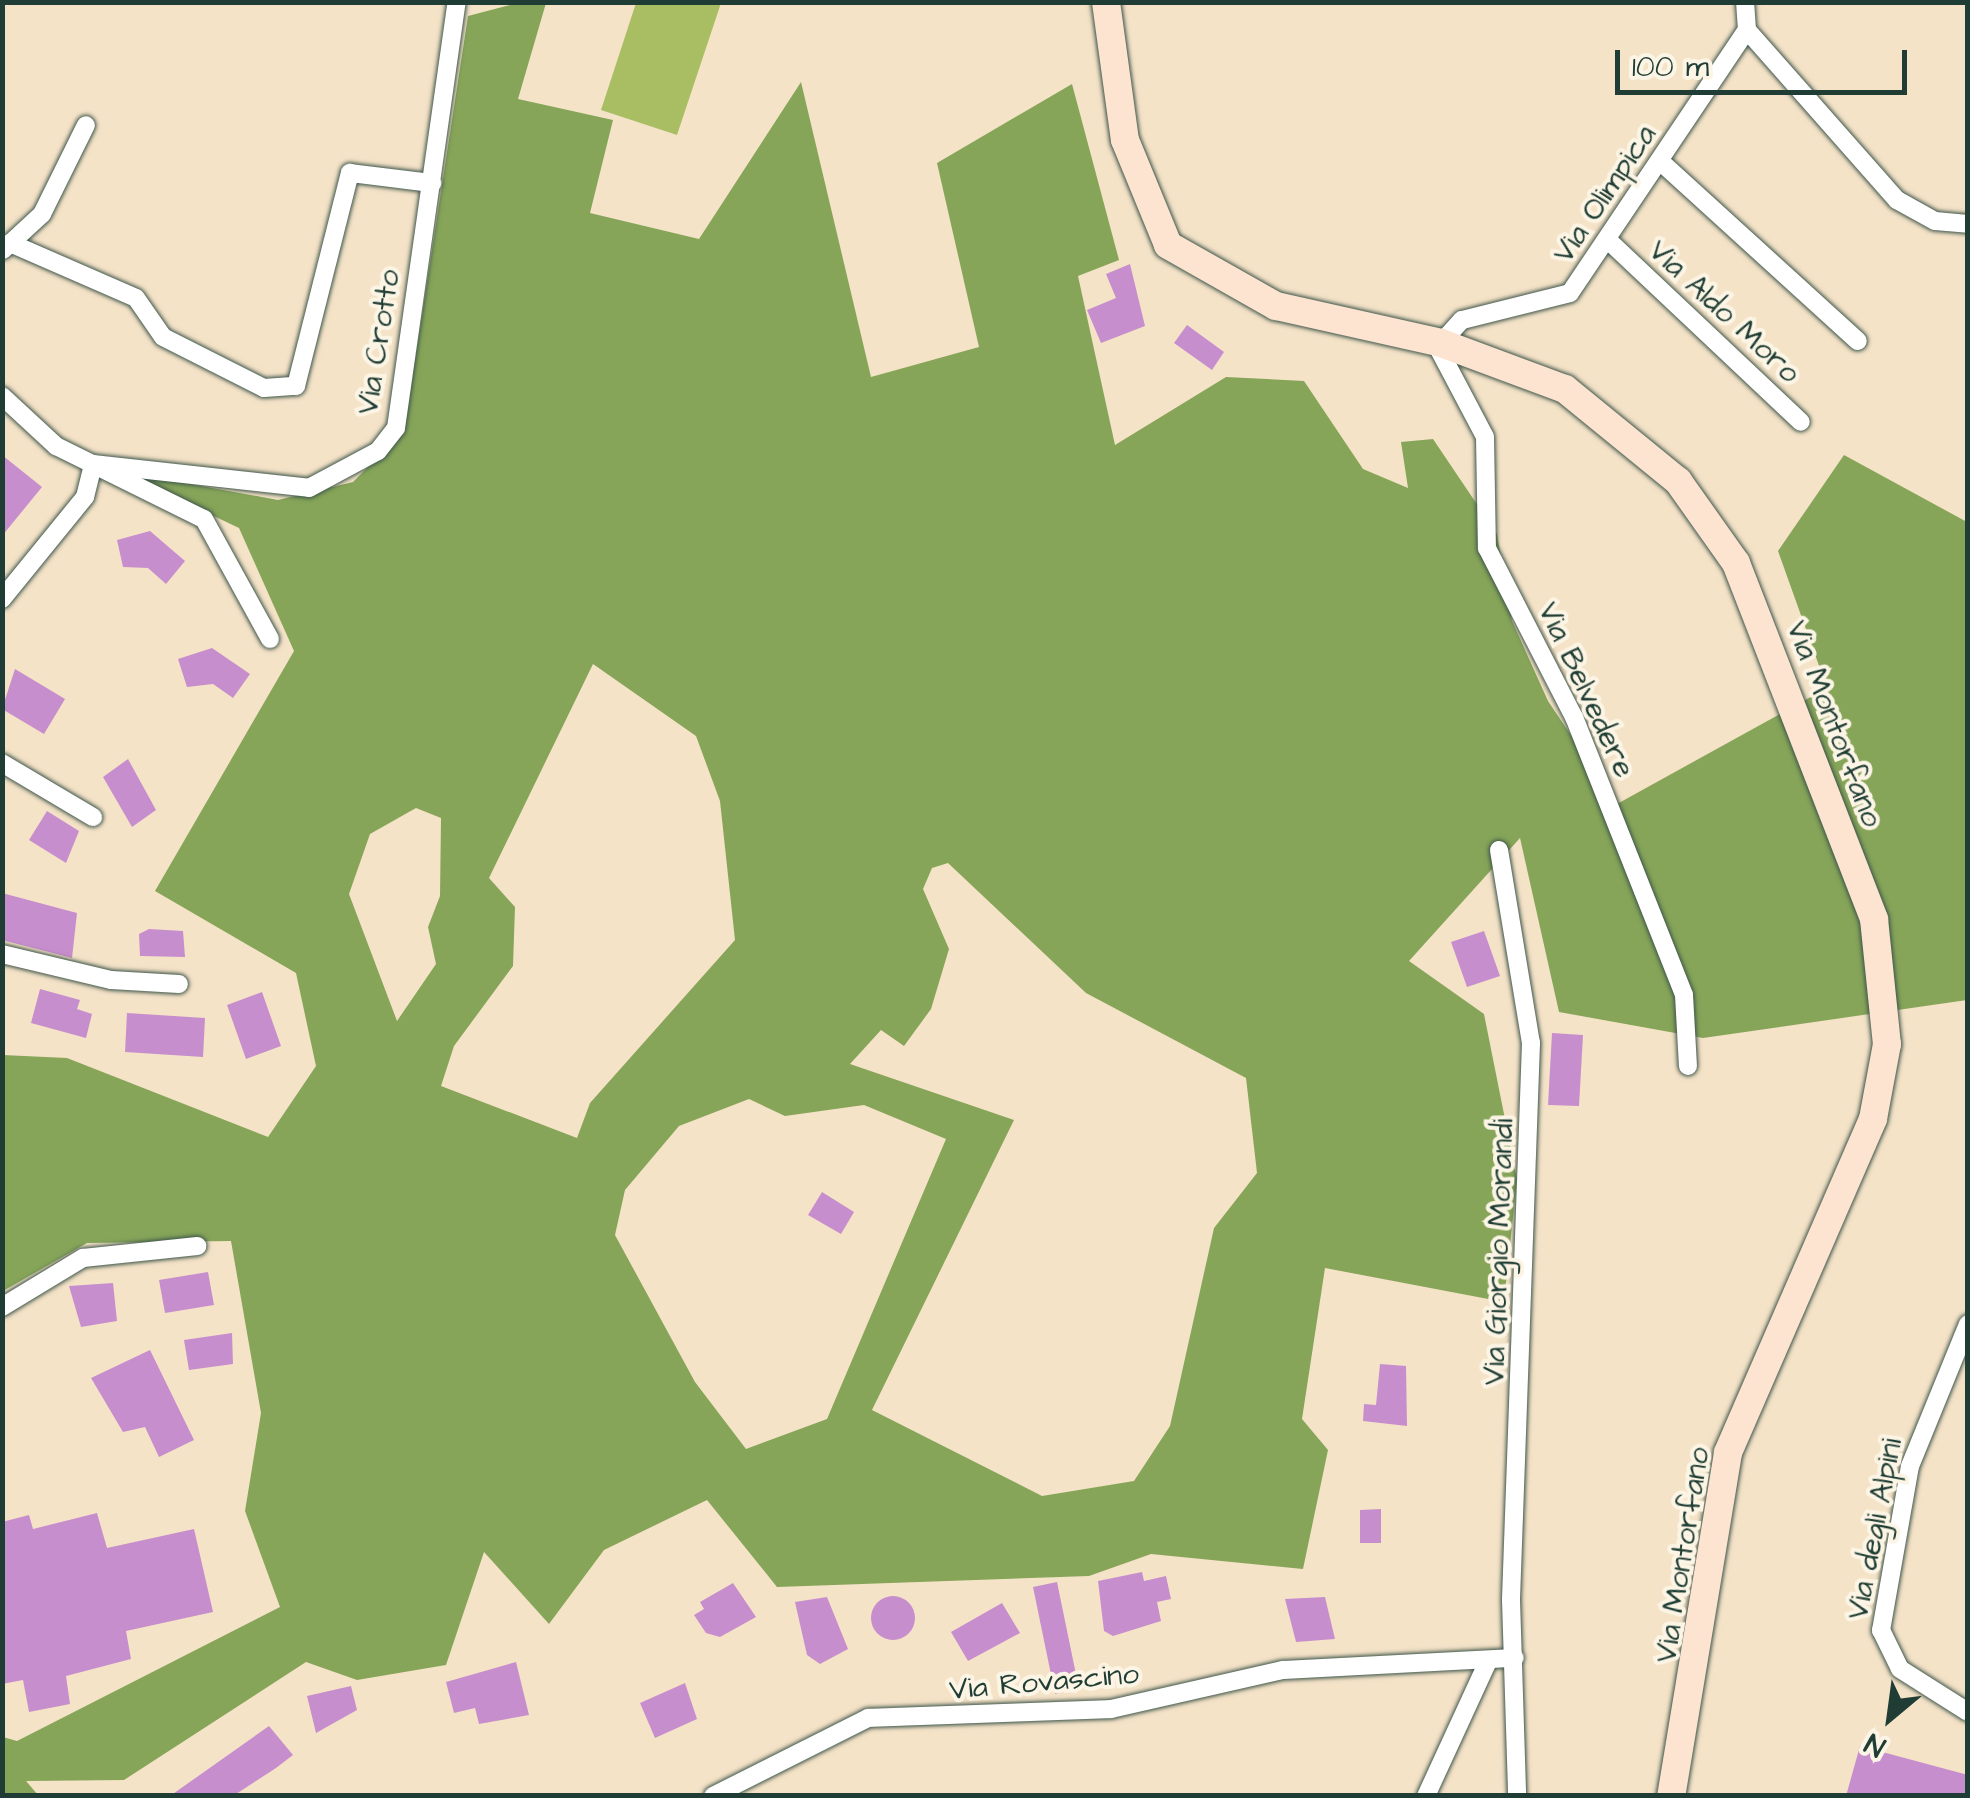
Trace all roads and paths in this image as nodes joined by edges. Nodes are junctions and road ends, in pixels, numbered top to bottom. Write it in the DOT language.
graph roads {
  1 [pos="457,2"];
  2 [pos="1106,2"];
  3 [pos="1745,2"];
  4 [pos="1747,30"];
  5 [pos="86,125"];
  6 [pos="1661,162"];
  7 [pos="432,183"];
  8 [pos="1968,224"];
  9 [pos="1610,242"];
  10 [pos="6,247"];
  11 [pos="1858,341"];
  12 [pos="1438,342"];
  13 [pos="2,396"];
  14 [pos="1801,422"];
  15 [pos="93,464"];
  16 [pos="2,598"];
  17 [pos="270,638"];
  18 [pos="2,763"];
  19 [pos="93,816"];
  20 [pos="1499,850"];
  21 [pos="2,954"];
  22 [pos="179,984"];
  23 [pos="1688,1066"];
  24 [pos="197,1246"];
  25 [pos="2,1307"];
  26 [pos="1968,1324"];
  27 [pos="1515,1658"];
  28 [pos="1488,1661"];
  29 [pos="1968,1712"];
  30 [pos="712,1796"];
  31 [pos="1426,1796"];
  32 [pos="1516,1796"];
  33 [pos="1671,1796"];
  1 -- 7 [label="street, Via Crotto"];
  2 -- 12 [label="street, Via Montorfano"];
  3 -- 4 [label="street"];
  4 -- 6 [label="street, Via Olimpica"];
  4 -- 8 [label="street"];
  5 -- 10 [label="street"];
  6 -- 9 [label="street, Via Olimpica"];
  6 -- 11 [label="street"];
  7 -- 10 [label="street"];
  7 -- 15 [label="street, Via Crotto"];
  9 -- 12 [label="street, Via Olimpica"];
  9 -- 14 [label="street, Via Aldo Moro"];
  12 -- 23 [label="street, Via Belvedere"];
  12 -- 33 [label="street, Via Montorfano"];
  13 -- 15 [label="street"];
  15 -- 16 [label="street"];
  15 -- 17 [label="street"];
  18 -- 19 [label="street"];
  20 -- 27 [label="street, Via Giorgio Morandi"];
  21 -- 22 [label="street"];
  24 -- 25 [label="street"];
  26 -- 29 [label="street, Via degli Alpini"];
  27 -- 28 [label="street, Via Rovascino"];
  27 -- 32 [label="street"];
  28 -- 30 [label="street, Via Rovascino"];
  28 -- 31 [label="street"];
}
